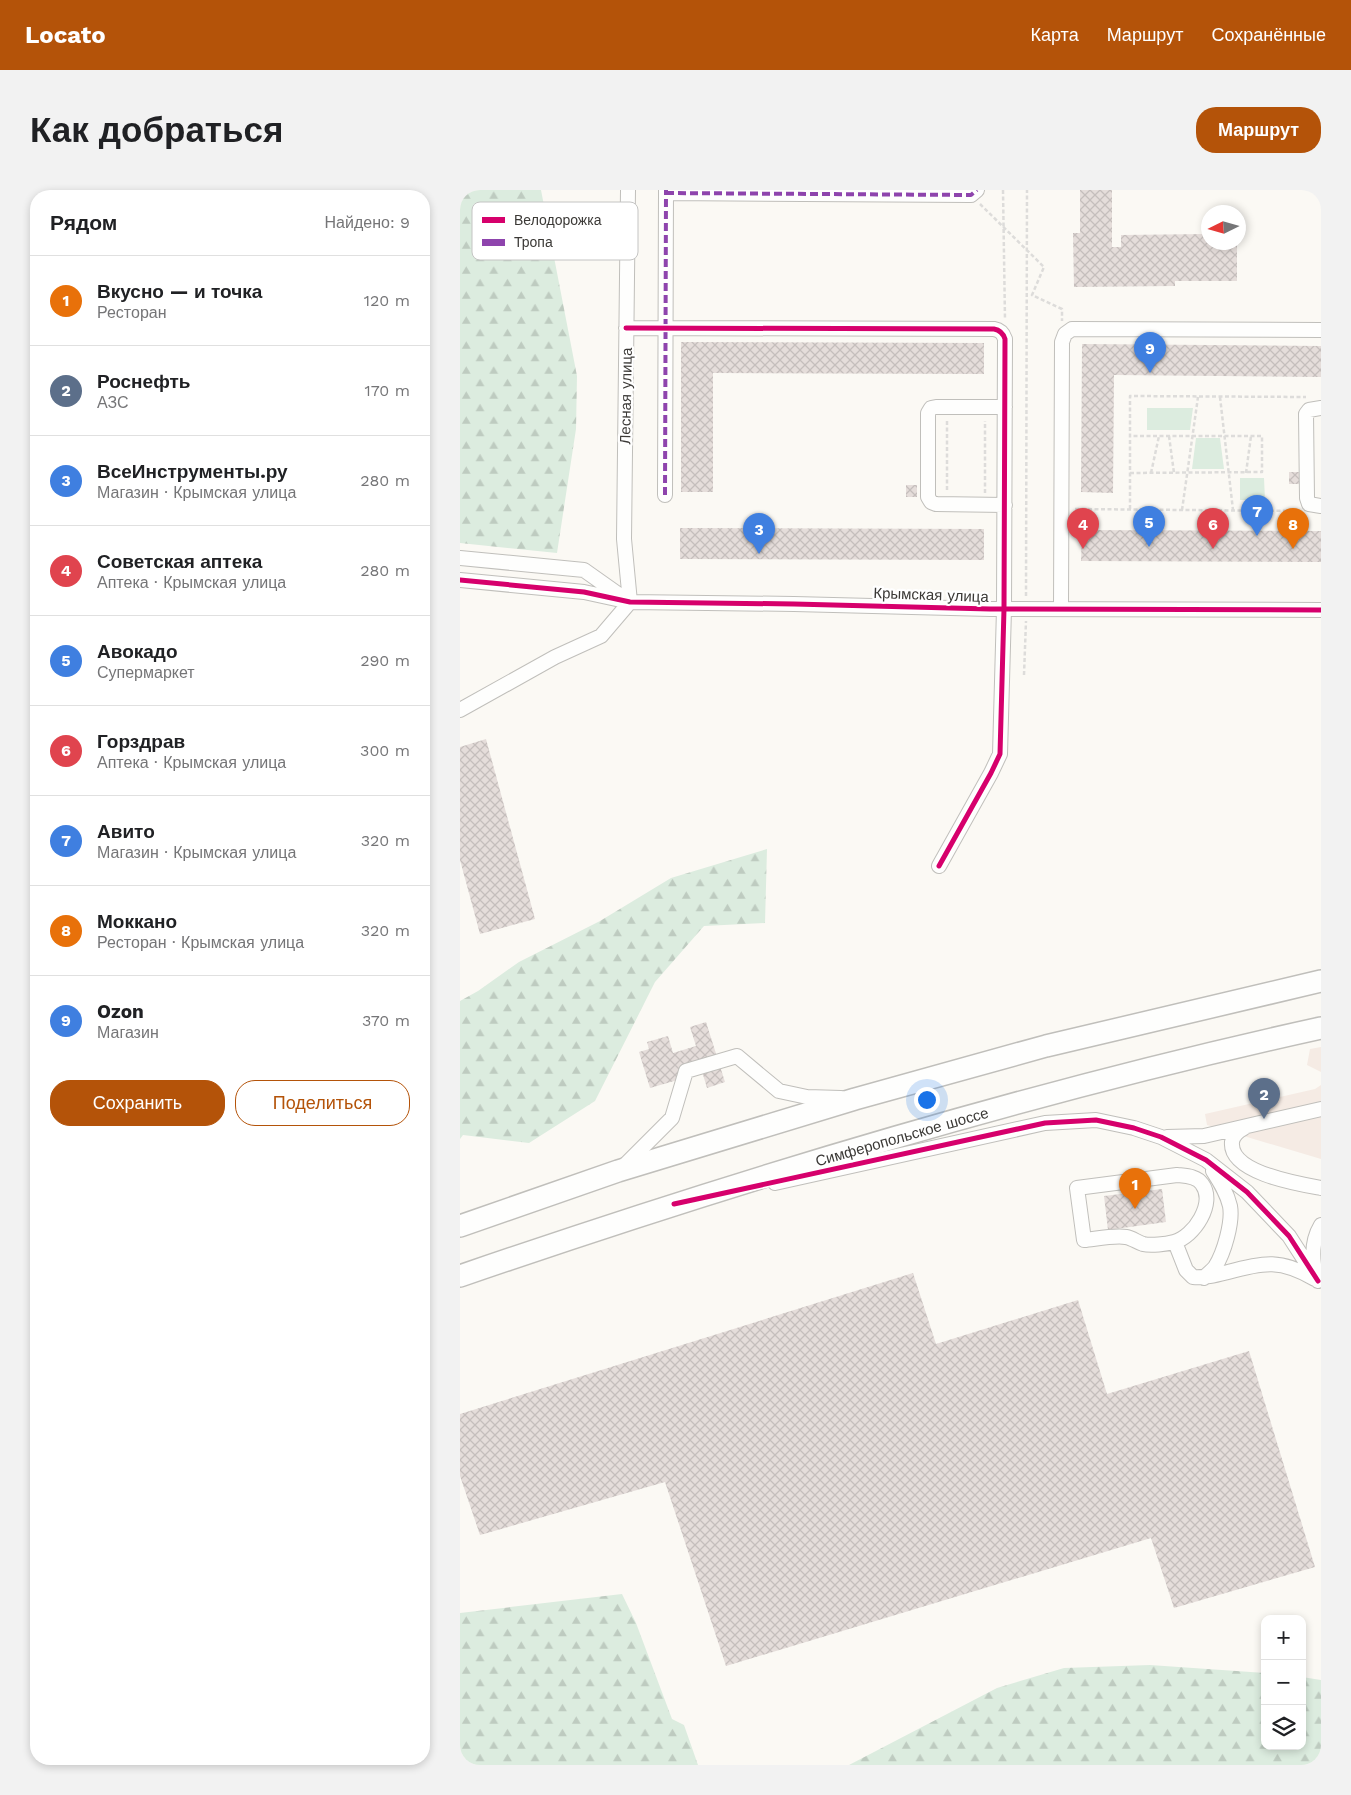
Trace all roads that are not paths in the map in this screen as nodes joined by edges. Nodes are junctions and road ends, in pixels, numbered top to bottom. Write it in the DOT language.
graph roads {
  1 [pos="666,192"];
  2 [pos="784,192"];
  3 [pos="862,192"];
  4 [pos="974,193"];
  5 [pos="627,260"];
  6 [pos="626,328"];
  7 [pos="664,328"];
  8 [pos="1321,330"];
  9 [pos="1317,402"];
  10 [pos="1005,407"];
  11 [pos="665,495"];
  12 [pos="1004,505"];
  13 [pos="1321,506"];
  14 [pos="460,558"];
  15 [pos="460,580"];
  16 [pos="630,602"];
  17 [pos="1004,609"];
  18 [pos="1061,610"];
  19 [pos="1321,610"];
  20 [pos="460,710"];
  21 [pos="939,866"];
  22 [pos="1321,981"];
  23 [pos="1321,1028"];
  24 [pos="855,1099"];
  25 [pos="1321,1110"];
  26 [pos="1247,1127"];
  27 [pos="1161,1136"];
  28 [pos="1206,1160"];
  29 [pos="618,1172"];
  30 [pos="1321,1188"];
  31 [pos="674,1204"];
  32 [pos="1321,1225"];
  33 [pos="460,1226"];
  34 [pos="1175,1242"];
  35 [pos="460,1276"];
  36 [pos="1203,1278"];
  37 [pos="1319,1283"];
  1 -- 2 [label="street"];
  1 -- 7 [label="street"];
  2 -- 3 [label="street"];
  3 -- 4 [label="street"];
  5 -- 6 [label="street, Лесная улица"];
  6 -- 7 [label="street"];
  6 -- 16 [label="street, Лесная улица"];
  7 -- 10 [label="street"];
  7 -- 11 [label="street"];
  8 -- 18 [label="street"];
  9 -- 13 [label="street"];
  10 -- 12 [label="street"];
  10 -- 12 [label="street"];
  12 -- 17 [label="street"];
  14 -- 16 [label="street"];
  15 -- 16 [label="street, Крымская улица"];
  16 -- 17 [label="street, Крымская улица"];
  16 -- 20 [label="street"];
  17 -- 18 [label="street, Крымская улица"];
  17 -- 21 [label="street"];
  18 -- 19 [label="street, Крымская улица"];
  22 -- 24 [label="highway"];
  23 -- 31 [label="highway, Симферопольское шоссе"];
  24 -- 29 [label="highway"];
  24 -- 29 [label="street"];
  25 -- 26 [label="street"];
  26 -- 27 [label="street"];
  26 -- 30 [label="street"];
  27 -- 28 [label="street"];
  27 -- 31 [label="street"];
  28 -- 36 [label="street"];
  28 -- 37 [label="street"];
  29 -- 33 [label="highway"];
  31 -- 35 [label="highway, Симферопольское шоссе"];
  32 -- 37 [label="street"];
  34 -- 34 [label="street"];
  34 -- 36 [label="street"];
  36 -- 37 [label="street"];
}
